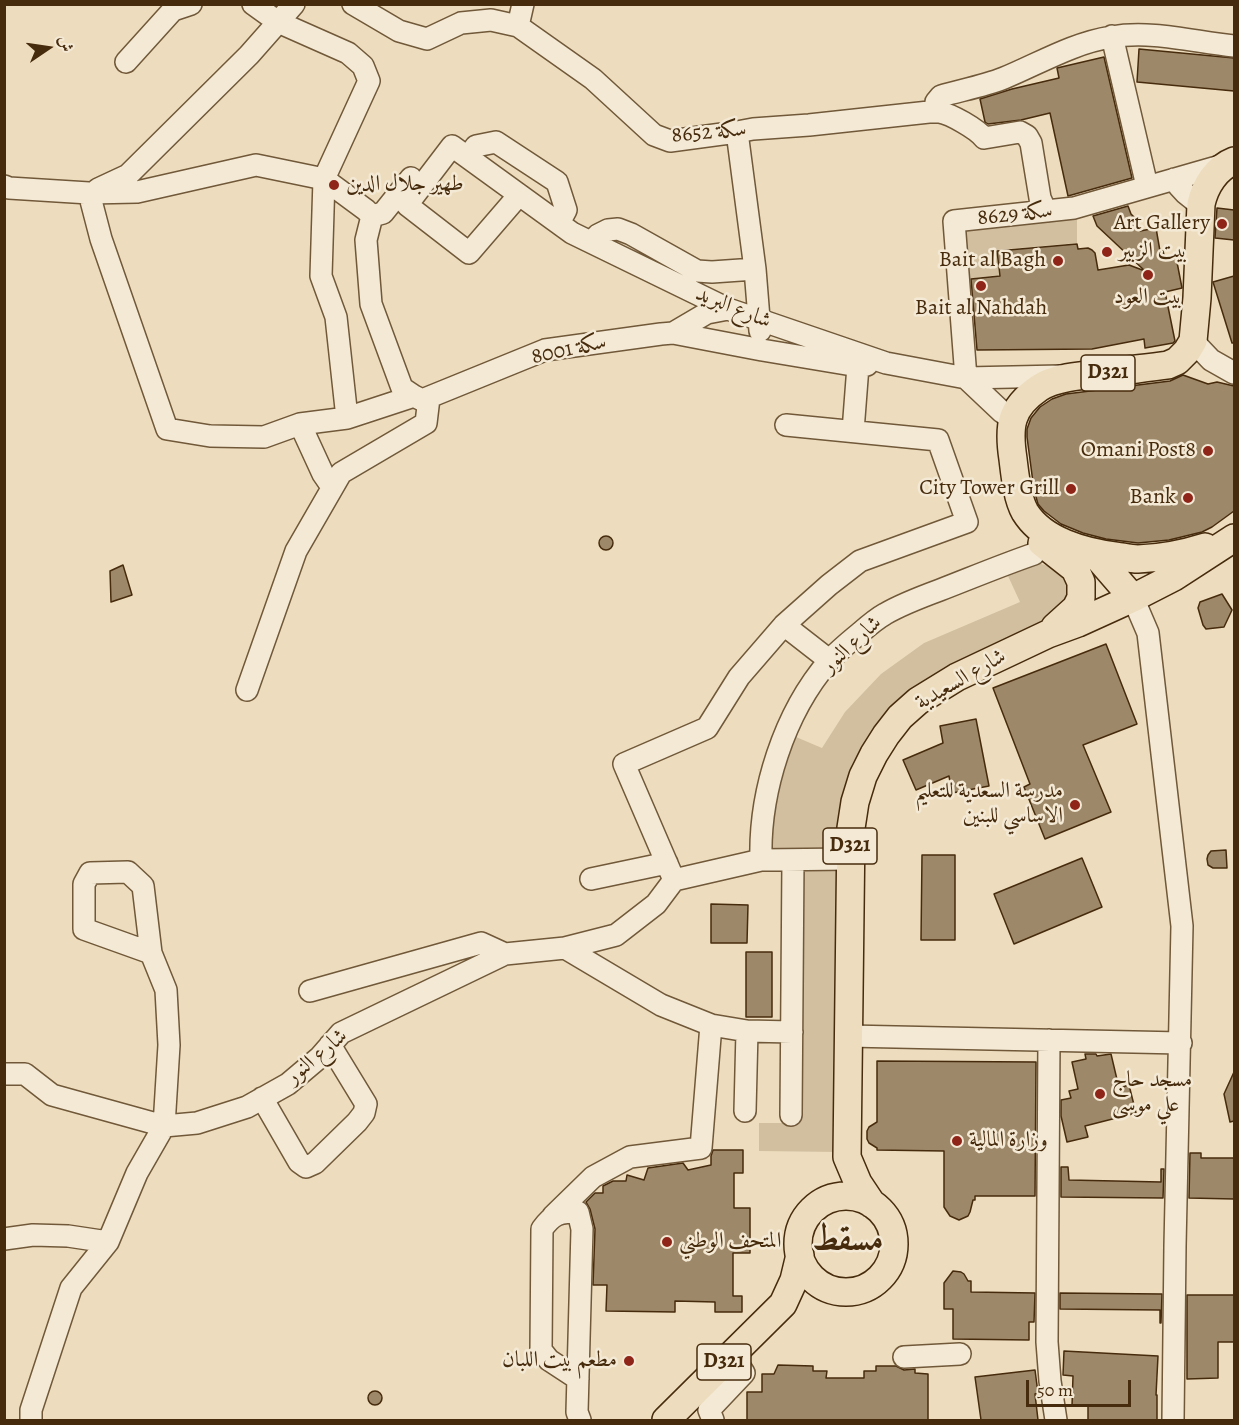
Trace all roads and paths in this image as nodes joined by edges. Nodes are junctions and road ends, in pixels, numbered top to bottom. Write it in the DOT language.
graph roads {
  1 [pos="253,4"];
  2 [pos="294,4"];
  3 [pos="353,4"];
  4 [pos="523,4"];
  5 [pos="177,6"];
  6 [pos="463,14"];
  7 [pos="278,22"];
  8 [pos="518,26"];
  9 [pos="1112,36"];
  10 [pos="1234,46"];
  11 [pos="126,62"];
  12 [pos="939,112"];
  13 [pos="737,132"];
  14 [pos="430,156"];
  15 [pos="468,157"];
  16 [pos="1231,162"];
  17 [pos="324,179"];
  18 [pos="1174,179"];
  19 [pos="1147,186"];
  20 [pos="6,190"];
  21 [pos="89,193"];
  22 [pos="519,195"];
  23 [pos="1201,204"];
  24 [pos="1048,211"];
  25 [pos="372,216"];
  26 [pos="559,223"];
  27 [pos="591,242"];
  28 [pos="755,269"];
  29 [pos="728,309"];
  30 [pos="759,320"];
  31 [pos="673,333"];
  32 [pos="1193,341"];
  33 [pos="757,349"];
  34 [pos="886,363"];
  35 [pos="858,366"];
  36 [pos="1234,374"];
  37 [pos="1081,376"];
  38 [pos="966,378"];
  39 [pos="421,397"];
  40 [pos="347,418"];
  41 [pos="1012,419"];
  42 [pos="300,424"];
  43 [pos="786,425"];
  44 [pos="853,431"];
  45 [pos="332,487"];
  46 [pos="1025,511"];
  47 [pos="1234,537"];
  48 [pos="1094,553"];
  49 [pos="1034,554"];
  50 [pos="1133,598"];
  51 [pos="784,625"];
  52 [pos="1047,634"];
  53 [pos="829,660"];
  54 [pos="248,690"];
  55 [pos="850,859"];
  56 [pos="761,860"];
  57 [pos="793,860"];
  58 [pos="670,871"];
  59 [pos="591,879"];
  60 [pos="565,948"];
  61 [pos="151,953"];
  62 [pos="505,954"];
  63 [pos="310,991"];
  64 [pos="711,1025"];
  65 [pos="747,1031"];
  66 [pos="792,1032"];
  67 [pos="848,1036"];
  68 [pos="1049,1040"];
  69 [pos="1180,1043"];
  70 [pos="330,1045"];
  71 [pos="4,1074"];
  72 [pos="262,1098"];
  73 [pos="745,1111"];
  74 [pos="791,1115"];
  75 [pos="164,1126"];
  76 [pos="847,1157"];
  77 [pos="872,1204"];
  78 [pos="817,1206"];
  79 [pos="551,1218"];
  80 [pos="4,1239"];
  81 [pos="108,1242"];
  82 [pos="800,1255"];
  83 [pos="846,1292"];
  84 [pos="783,1304"];
  85 [pos="732,1354"];
  86 [pos="960,1354"];
  87 [pos="904,1357"];
  88 [pos="578,1378"];
  89 [pos="31,1420"];
  90 [pos="580,1420"];
  91 [pos="666,1420"];
  92 [pos="713,1420"];
  93 [pos="1056,1420"];
  94 [pos="1173,1420"];
  1 -- 7 [label="street"];
  2 -- 7 [label="street"];
  3 -- 6 [label="street, سكة 8652"];
  4 -- 8 [label="street"];
  5 -- 11 [label="street"];
  6 -- 8 [label="street, سكة 8652"];
  7 -- 17 [label="street"];
  7 -- 21 [label="street"];
  8 -- 13 [label="street, سكة 8652"];
  9 -- 10 [label="street"];
  9 -- 12 [label="street"];
  9 -- 19 [label="street"];
  12 -- 13 [label="street, سكة 8652"];
  12 -- 24 [label="street"];
  13 -- 28 [label="street"];
  14 -- 25 [label="street"];
  15 -- 22 [label="street, شارع البريد"];
  15 -- 22 [label="street"];
  15 -- 26 [label="street"];
  16 -- 18 [label="street, سكة 8629"];
  16 -- 23 [label="main road"];
  17 -- 21 [label="street"];
  17 -- 25 [label="street"];
  17 -- 40 [label="street"];
  18 -- 19 [label="street, سكة 8629"];
  18 -- 23 [label="street"];
  19 -- 24 [label="street, سكة 8629"];
  20 -- 21 [label="street"];
  21 -- 42 [label="street, سكة 8001"];
  22 -- 26 [label="street, شارع البريد"];
  23 -- 32 [label="main road"];
  24 -- 38 [label="street, سكة 8629"];
  25 -- 39 [label="street"];
  26 -- 27 [label="street, شارع البريد"];
  27 -- 28 [label="street"];
  27 -- 29 [label="street, شارع البريد"];
  28 -- 30 [label="street"];
  29 -- 30 [label="street, شارع البريد"];
  29 -- 31 [label="street"];
  29 -- 33 [label="street"];
  30 -- 33 [label="street"];
  30 -- 34 [label="street, شارع البريد"];
  31 -- 33 [label="street, سكة 8001"];
  31 -- 39 [label="street, سكة 8001"];
  32 -- 36 [label="street"];
  32 -- 37 [label="main road, D321"];
  33 -- 35 [label="street, سكة 8001"];
  34 -- 35 [label="street, سكة 8001"];
  34 -- 38 [label="street, شارع البريد"];
  35 -- 44 [label="street"];
  37 -- 38 [label="street, شارع البريد"];
  37 -- 41 [label="main road, D321"];
  38 -- 41 [label="street"];
  39 -- 40 [label="street, سكة 8001"];
  39 -- 45 [label="street"];
  40 -- 42 [label="street, سكة 8001"];
  41 -- 46 [label="main road, D321"];
  42 -- 45 [label="street"];
  43 -- 44 [label="street"];
  44 -- 51 [label="street"];
  45 -- 54 [label="street"];
  46 -- 48 [label="main road, D321"];
  46 -- 52 [label="main road, D321"];
  47 -- 48 [label="main road, D321"];
  47 -- 50 [label="main road, شارع السعيدية / D321"];
  48 -- 50 [label="main road"];
  49 -- 53 [label="street, شارع النور"];
  50 -- 52 [label="main road, شارع السعيدية / D321"];
  50 -- 69 [label="street"];
  51 -- 53 [label="street"];
  51 -- 58 [label="street"];
  52 -- 55 [label="main road, شارع السعيدية / D321"];
  53 -- 56 [label="street, شارع النور"];
  55 -- 57 [label="street"];
  55 -- 67 [label="main road, شارع السعيدية / D321"];
  56 -- 57 [label="street"];
  56 -- 58 [label="street"];
  57 -- 66 [label="street"];
  58 -- 59 [label="street"];
  58 -- 60 [label="street, شارع النور"];
  60 -- 62 [label="street, شارع النور"];
  60 -- 64 [label="street"];
  61 -- 75 [label="street"];
  62 -- 63 [label="street"];
  62 -- 70 [label="street, شارع النور"];
  64 -- 65 [label="street"];
  64 -- 79 [label="street"];
  65 -- 66 [label="street"];
  65 -- 73 [label="street"];
  66 -- 74 [label="street"];
  67 -- 68 [label="street"];
  67 -- 76 [label="main road, شارع السعيدية / D321"];
  68 -- 69 [label="street"];
  68 -- 93 [label="street"];
  69 -- 94 [label="street"];
  70 -- 72 [label="street, شارع النور"];
  70 -- 72 [label="street"];
  71 -- 75 [label="street"];
  72 -- 75 [label="street, شارع النور"];
  75 -- 81 [label="street"];
  76 -- 77 [label="main road, شارع السعيدية / D321"];
  76 -- 78 [label="main road, شارع السعيدية / D321"];
  77 -- 78 [label="main road"];
  77 -- 83 [label="main road, D321"];
  78 -- 82 [label="main road, D321"];
  79 -- 88 [label="street"];
  79 -- 88 [label="street"];
  80 -- 81 [label="street"];
  81 -- 89 [label="street"];
  82 -- 83 [label="main road"];
  82 -- 84 [label="main road, D321"];
  83 -- 84 [label="main road, D321"];
  84 -- 85 [label="main road, D321"];
  85 -- 91 [label="main road, D321"];
  85 -- 92 [label="street"];
  86 -- 87 [label="street"];
  88 -- 90 [label="street"];
}
